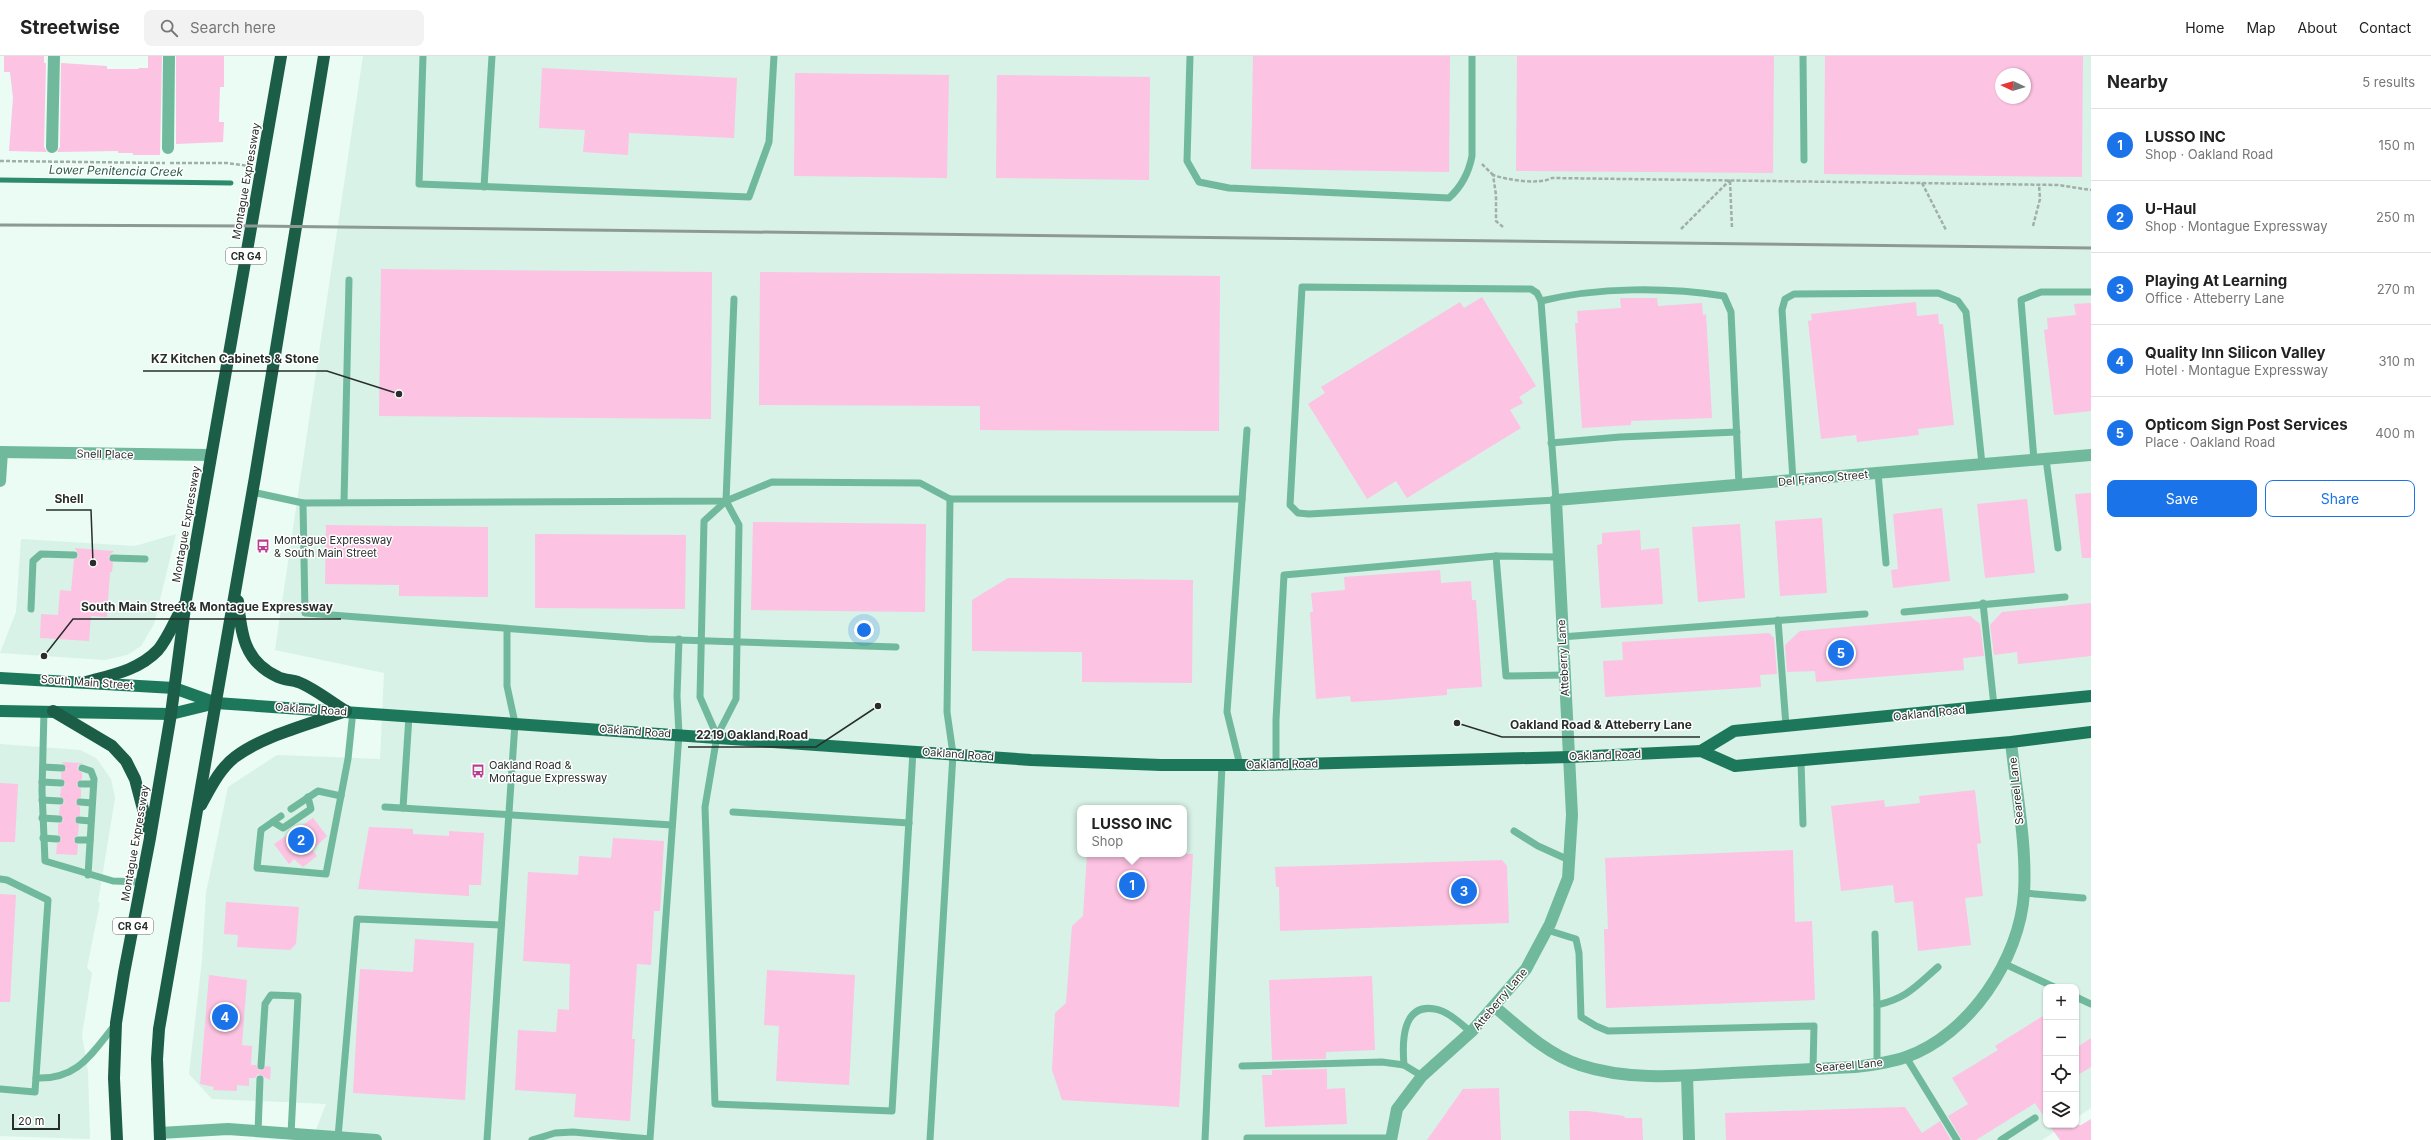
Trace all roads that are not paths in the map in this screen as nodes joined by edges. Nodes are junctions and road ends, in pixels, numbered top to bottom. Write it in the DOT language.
graph roads {
  1 [pos="54,56"];
  2 [pos="169,56"];
  3 [pos="281,56"];
  4 [pos="324,56"];
  5 [pos="423,56"];
  6 [pos="492,56"];
  7 [pos="774,56"];
  8 [pos="1190,56"];
  9 [pos="1472,56"];
  10 [pos="1803,56"];
  11 [pos="52,147"];
  12 [pos="168,148"];
  13 [pos="1804,160"];
  14 [pos="484,186"];
  15 [pos="348,280"];
  16 [pos="2091,292"];
  17 [pos="734,299"];
  18 [pos="1541,301"];
  19 [pos="1247,430"];
  20 [pos="1737,432"];
  21 [pos="1551,444"];
  22 [pos="1,452"];
  23 [pos="210,455"];
  24 [pos="2091,455"];
  25 [pos="2040,460"];
  26 [pos="1982,464"];
  27 [pos="1878,473"];
  28 [pos="1793,480"];
  29 [pos="0,481"];
  30 [pos="1739,484"];
  31 [pos="252,492"];
  32 [pos="950,499"];
  33 [pos="1242,499"];
  34 [pos="726,500"];
  35 [pos="1556,500"];
  36 [pos="344,502"];
  37 [pos="303,503"];
  38 [pos="2058,548"];
  39 [pos="74,555"];
  40 [pos="1496,556"];
  41 [pos="1558,557"];
  42 [pos="113,558"];
  43 [pos="144,559"];
  44 [pos="1886,563"];
  45 [pos="236,586"];
  46 [pos="2065,597"];
  47 [pos="186,600"];
  48 [pos="1983,603"];
  49 [pos="31,609"];
  50 [pos="1904,612"];
  51 [pos="1865,614"];
  52 [pos="1778,620"];
  53 [pos="507,629"];
  54 [pos="1561,637"];
  55 [pos="679,640"];
  56 [pos="701,641"];
  57 [pos="737,642"];
  58 [pos="896,646"];
  59 [pos="1564,675"];
  60 [pos="0,678"];
  61 [pos="86,682"];
  62 [pos="174,688"];
  63 [pos="2091,696"];
  64 [pos="216,703"];
  65 [pos="1994,706"];
  66 [pos="0,711"];
  67 [pos="48,711"];
  68 [pos="349,711"];
  69 [pos="171,714"];
  70 [pos="409,716"];
  71 [pos="515,723"];
  72 [pos="1786,726"];
  73 [pos="2091,732"];
  74 [pos="679,734"];
  75 [pos="717,736"];
  76 [pos="2011,742"];
  77 [pos="913,751"];
  78 [pos="1701,751"];
  79 [pos="953,754"];
  80 [pos="1570,757"];
  81 [pos="1801,762"];
  82 [pos="1222,765"];
  83 [pos="1240,765"];
  84 [pos="1276,765"];
  85 [pos="43,767"];
  86 [pos="62,768"];
  87 [pos="82,768"];
  88 [pos="42,782"];
  89 [pos="61,783"];
  90 [pos="82,784"];
  91 [pos="93,784"];
  92 [pos="341,796"];
  93 [pos="308,797"];
  94 [pos="42,800"];
  95 [pos="60,801"];
  96 [pos="80,802"];
  97 [pos="92,803"];
  98 [pos="385,807"];
  99 [pos="403,808"];
  100 [pos="290,809"];
  101 [pos="198,811"];
  102 [pos="734,812"];
  103 [pos="508,815"];
  104 [pos="281,816"];
  105 [pos="42,818"];
  106 [pos="59,819"];
  107 [pos="79,820"];
  108 [pos="91,821"];
  109 [pos="273,822"];
  110 [pos="909,823"];
  111 [pos="1803,824"];
  112 [pos="672,825"];
  113 [pos="1514,831"];
  114 [pos="43,838"];
  115 [pos="150,838"];
  116 [pos="58,839"];
  117 [pos="78,840"];
  118 [pos="90,840"];
  119 [pos="1569,860"];
  120 [pos="88,875"];
  121 [pos="0,879"];
  122 [pos="142,882"];
  123 [pos="2024,893"];
  124 [pos="2083,898"];
  125 [pos="501,925"];
  126 [pos="1547,930"];
  127 [pos="1875,934"];
  128 [pos="2005,964"];
  129 [pos="1938,967"];
  130 [pos="2048,984"];
  131 [pos="2079,998"];
  132 [pos="2091,1004"];
  133 [pos="1877,1005"];
  134 [pos="1495,1007"];
  135 [pos="116,1023"];
  136 [pos="1471,1032"];
  137 [pos="1906,1057"];
  138 [pos="1877,1064"];
  139 [pos="1404,1065"];
  140 [pos="261,1066"];
  141 [pos="1242,1066"];
  142 [pos="1813,1069"];
  143 [pos="1422,1076"];
  144 [pos="1687,1076"];
  145 [pos="36,1078"];
  146 [pos="260,1079"];
  147 [pos="0,1089"];
  148 [pos="2035,1118"];
  149 [pos="258,1132"];
  150 [pos="291,1134"];
  151 [pos="160,1137"];
  152 [pos="338,1137"];
  153 [pos="324,1138"];
  154 [pos="1392,1139"];
  155 [pos="117,1140"];
  156 [pos="376,1140"];
  157 [pos="487,1140"];
  158 [pos="532,1140"];
  159 [pos="930,1140"];
  160 [pos="1205,1140"];
  161 [pos="1247,1140"];
  162 [pos="1689,1140"];
  163 [pos="1957,1140"];
  164 [pos="2001,1140"];
  1 -- 11 [label="street"];
  2 -- 12 [label="street"];
  3 -- 23 [label="highway, Montague Expressway / CR G4"];
  4 -- 31 [label="highway"];
  5 -- 14 [label="lane"];
  6 -- 14 [label="lane"];
  7 -- 14 [label="lane"];
  8 -- 9 [label="lane"];
  10 -- 13 [label="lane"];
  15 -- 36 [label="lane"];
  16 -- 25 [label="lane"];
  17 -- 34 [label="lane"];
  18 -- 20 [label="lane"];
  18 -- 21 [label="lane"];
  18 -- 35 [label="lane"];
  19 -- 33 [label="lane"];
  20 -- 21 [label="lane"];
  20 -- 30 [label="lane"];
  21 -- 35 [label="lane"];
  22 -- 23 [label="street, Snell Place"];
  22 -- 29 [label="street"];
  23 -- 47 [label="highway, Montague Expressway / CR G4"];
  24 -- 25 [label="street, Del Franco Street"];
  25 -- 26 [label="street, Del Franco Street"];
  25 -- 38 [label="lane"];
  26 -- 27 [label="street, Del Franco Street"];
  26 -- 28 [label="lane"];
  27 -- 28 [label="street, Del Franco Street"];
  27 -- 44 [label="lane"];
  28 -- 30 [label="street, Del Franco Street"];
  30 -- 35 [label="street, Del Franco Street"];
  31 -- 37 [label="lane"];
  31 -- 45 [label="highway"];
  32 -- 33 [label="lane"];
  32 -- 34 [label="lane"];
  32 -- 79 [label="lane"];
  33 -- 83 [label="lane"];
  34 -- 36 [label="lane"];
  34 -- 56 [label="lane"];
  34 -- 57 [label="lane"];
  35 -- 41 [label="street, Atteberry Lane"];
  36 -- 37 [label="lane"];
  37 -- 53 [label="lane"];
  39 -- 49 [label="lane"];
  40 -- 41 [label="lane"];
  40 -- 59 [label="lane"];
  40 -- 84 [label="lane"];
  41 -- 54 [label="street, Atteberry Lane"];
  42 -- 43 [label="lane"];
  45 -- 64 [label="highway"];
  45 -- 68 [label="highway"];
  46 -- 48 [label="lane"];
  47 -- 61 [label="highway"];
  47 -- 62 [label="highway, Montague Expressway / CR G4"];
  48 -- 50 [label="lane"];
  48 -- 65 [label="lane"];
  51 -- 52 [label="lane"];
  52 -- 54 [label="lane"];
  52 -- 72 [label="lane"];
  53 -- 55 [label="lane"];
  53 -- 71 [label="lane"];
  54 -- 59 [label="street, Atteberry Lane"];
  55 -- 56 [label="lane"];
  55 -- 74 [label="lane"];
  56 -- 57 [label="lane"];
  56 -- 75 [label="lane"];
  57 -- 58 [label="lane"];
  57 -- 75 [label="lane"];
  59 -- 80 [label="street, Atteberry Lane"];
  60 -- 61 [label="main road, South Main Street"];
  61 -- 62 [label="main road, South Main Street"];
  62 -- 64 [label="main road, Oakland Road"];
  62 -- 69 [label="highway, Montague Expressway / CR G4"];
  63 -- 65 [label="main road, Oakland Road"];
  64 -- 68 [label="main road, Oakland Road"];
  64 -- 69 [label="main road, Oakland Road"];
  64 -- 101 [label="highway"];
  65 -- 72 [label="main road, Oakland Road"];
  66 -- 67 [label="main road"];
  67 -- 69 [label="main road"];
  67 -- 85 [label="lane"];
  67 -- 115 [label="highway"];
  68 -- 70 [label="main road, Oakland Road"];
  68 -- 92 [label="lane"];
  68 -- 101 [label="highway"];
  69 -- 115 [label="highway, Montague Expressway / CR G4"];
  70 -- 71 [label="main road, Oakland Road"];
  70 -- 99 [label="lane"];
  71 -- 74 [label="main road, Oakland Road"];
  71 -- 103 [label="lane"];
  72 -- 78 [label="main road, Oakland Road"];
  73 -- 76 [label="main road, Oakland Road"];
  74 -- 75 [label="main road, Oakland Road"];
  74 -- 112 [label="lane"];
  75 -- 77 [label="main road, Oakland Road"];
  75 -- 110 [label="lane"];
  76 -- 81 [label="main road, Oakland Road"];
  76 -- 123 [label="street, Seareel Lane"];
  77 -- 79 [label="main road, Oakland Road"];
  77 -- 110 [label="lane"];
  78 -- 80 [label="main road, Oakland Road"];
  78 -- 81 [label="main road, Oakland Road"];
  79 -- 82 [label="main road, Oakland Road"];
  79 -- 159 [label="lane"];
  80 -- 84 [label="main road, Oakland Road"];
  80 -- 119 [label="street, Atteberry Lane"];
  81 -- 111 [label="lane"];
  82 -- 83 [label="main road, Oakland Road"];
  82 -- 160 [label="lane"];
  83 -- 84 [label="main road, Oakland Road"];
  85 -- 86 [label="lane"];
  85 -- 88 [label="lane"];
  87 -- 91 [label="lane"];
  88 -- 89 [label="lane"];
  88 -- 94 [label="lane"];
  90 -- 91 [label="lane"];
  91 -- 97 [label="lane"];
  92 -- 93 [label="lane"];
  92 -- 109 [label="lane"];
  93 -- 100 [label="lane"];
  93 -- 109 [label="lane"];
  94 -- 95 [label="lane"];
  94 -- 105 [label="lane"];
  96 -- 97 [label="lane"];
  97 -- 108 [label="lane"];
  98 -- 99 [label="lane"];
  99 -- 103 [label="lane"];
  101 -- 151 [label="highway"];
  102 -- 110 [label="lane"];
  103 -- 112 [label="lane"];
  103 -- 125 [label="lane"];
  104 -- 109 [label="lane"];
  105 -- 106 [label="lane"];
  105 -- 114 [label="lane"];
  107 -- 108 [label="lane"];
  108 -- 118 [label="lane"];
  112 -- 158 [label="lane"];
  113 -- 119 [label="lane"];
  114 -- 116 [label="lane"];
  114 -- 120 [label="lane"];
  115 -- 122 [label="highway, Montague Expressway / CR G4"];
  117 -- 118 [label="lane"];
  118 -- 120 [label="lane"];
  119 -- 126 [label="street, Atteberry Lane"];
  120 -- 122 [label="lane"];
  121 -- 145 [label="lane"];
  122 -- 135 [label="highway, Montague Expressway / CR G4"];
  123 -- 124 [label="lane"];
  123 -- 128 [label="street, Seareel Lane"];
  125 -- 152 [label="lane"];
  125 -- 157 [label="lane"];
  126 -- 134 [label="street, Atteberry Lane"];
  126 -- 142 [label="lane"];
  127 -- 133 [label="lane"];
  128 -- 130 [label="lane"];
  128 -- 137 [label="street, Seareel Lane"];
  129 -- 133 [label="lane"];
  131 -- 132 [label="lane"];
  133 -- 138 [label="lane"];
  134 -- 136 [label="street, Atteberry Lane"];
  134 -- 144 [label="street, Seareel Lane"];
  135 -- 145 [label="lane"];
  135 -- 155 [label="highway, Montague Expressway / CR G4"];
  136 -- 139 [label="lane"];
  136 -- 143 [label="street, Atteberry Lane"];
  137 -- 138 [label="street, Seareel Lane"];
  137 -- 163 [label="lane"];
  138 -- 142 [label="street, Seareel Lane"];
  139 -- 141 [label="lane"];
  139 -- 143 [label="lane"];
  140 -- 150 [label="lane"];
  142 -- 144 [label="street, Seareel Lane"];
  143 -- 154 [label="street, Atteberry Lane"];
  144 -- 162 [label="street"];
  145 -- 147 [label="lane"];
  146 -- 149 [label="lane"];
  148 -- 164 [label="lane"];
  149 -- 150 [label="street"];
  149 -- 151 [label="street"];
  150 -- 153 [label="street"];
  152 -- 153 [label="street"];
  152 -- 156 [label="street"];
  154 -- 161 [label="lane"];
}
